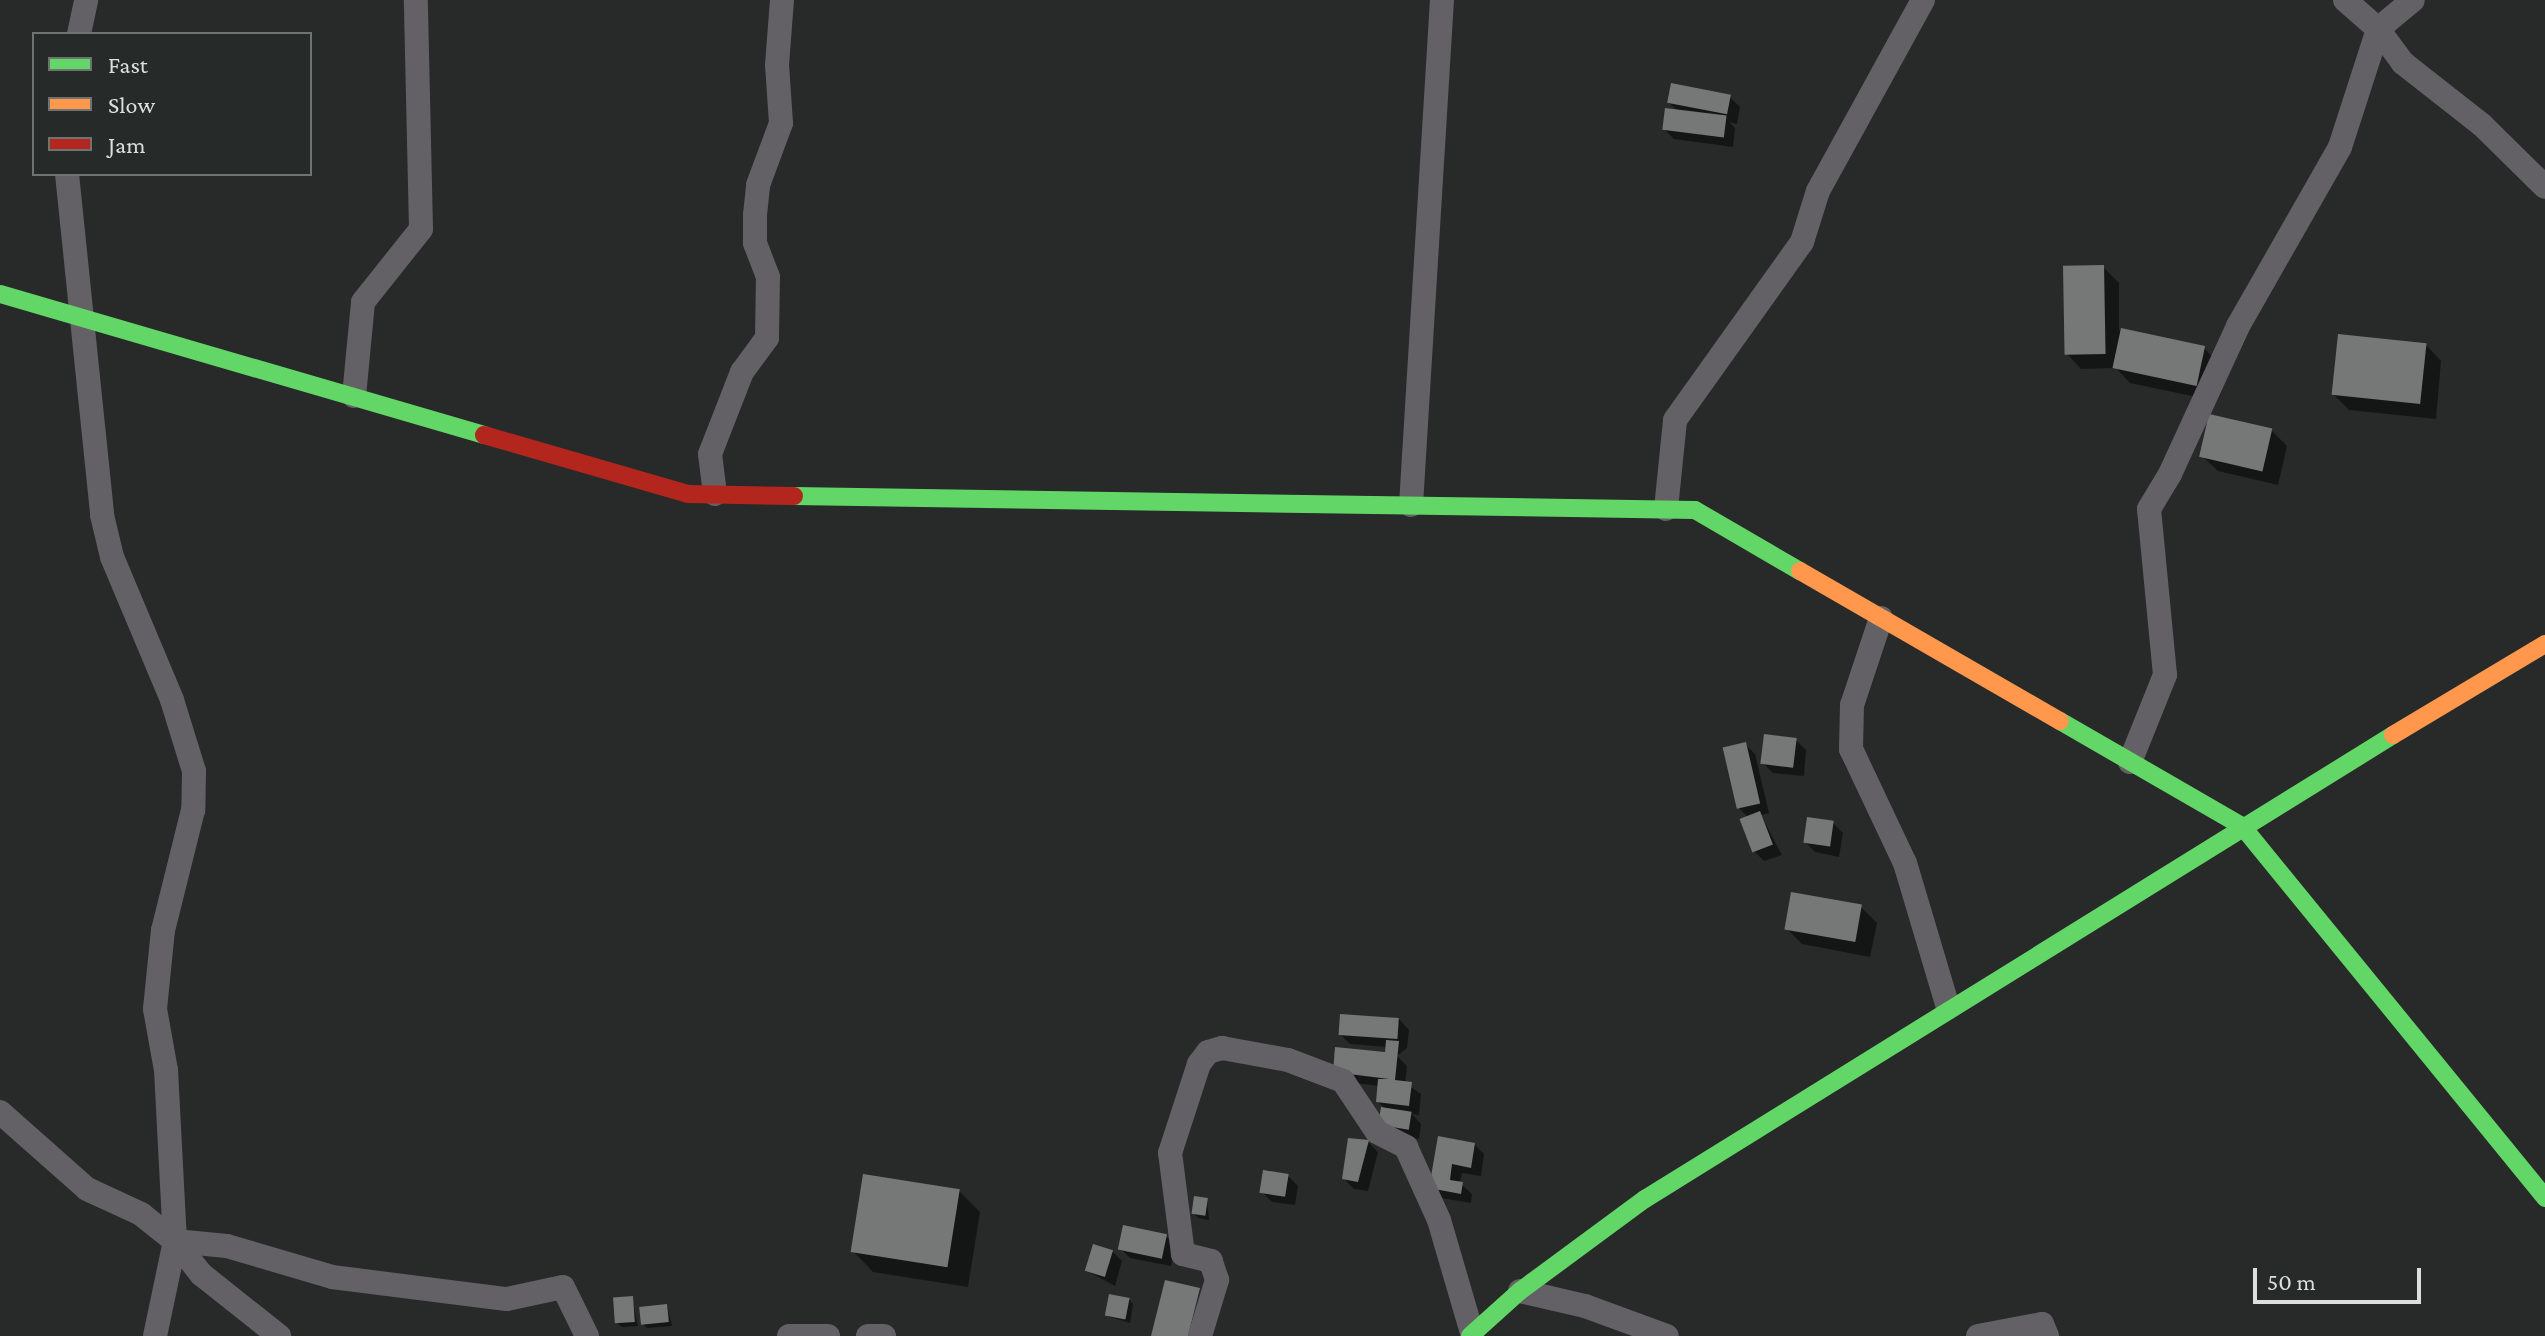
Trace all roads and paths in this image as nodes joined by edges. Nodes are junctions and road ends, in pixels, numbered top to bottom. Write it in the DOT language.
graph roads {
  1 [pos="86,0"];
  2 [pos="416,0"];
  3 [pos="782,0"];
  4 [pos="1442,0"];
  5 [pos="1923,0"];
  6 [pos="2345,0"];
  7 [pos="2413,0"];
  8 [pos="2378,29"];
  9 [pos="79,32"];
  10 [pos="67,176"];
  11 [pos="2545,187"];
  12 [pos="0,294"];
  13 [pos="84,318"];
  14 [pos="354,396"];
  15 [pos="715,494"];
  16 [pos="1411,505"];
  17 [pos="1666,509"];
  18 [pos="1881,618"];
  19 [pos="2545,644"];
  20 [pos="2130,762"];
  21 [pos="2242,826"];
  22 [pos="1948,1007"];
  23 [pos="0,1112"];
  24 [pos="2545,1198"];
  25 [pos="175,1241"];
  26 [pos="1520,1291"];
  27 [pos="1470,1335"];
  28 [pos="155,1336"];
  29 [pos="279,1336"];
  30 [pos="587,1336"];
  31 [pos="789,1336"];
  32 [pos="828,1336"];
  33 [pos="868,1336"];
  34 [pos="884,1336"];
  35 [pos="1200,1336"];
  36 [pos="1667,1336"];
  37 [pos="1978,1336"];
  38 [pos="2047,1336"];
  1 -- 9 [label="street"];
  2 -- 14 [label="street"];
  3 -- 15 [label="street"];
  4 -- 16 [label="street"];
  5 -- 17 [label="street"];
  6 -- 8 [label="street"];
  7 -- 8 [label="street"];
  8 -- 11 [label="street"];
  8 -- 20 [label="street"];
  10 -- 13 [label="street"];
  12 -- 13 [label="main road"];
  13 -- 14 [label="main road"];
  13 -- 25 [label="street"];
  14 -- 15 [label="main road"];
  15 -- 16 [label="main road"];
  16 -- 17 [label="main road"];
  17 -- 18 [label="main road"];
  18 -- 20 [label="main road"];
  18 -- 22 [label="street"];
  19 -- 21 [label="main road"];
  20 -- 21 [label="main road"];
  21 -- 22 [label="main road"];
  21 -- 24 [label="main road"];
  22 -- 26 [label="main road"];
  23 -- 25 [label="street"];
  25 -- 28 [label="street"];
  25 -- 29 [label="street"];
  25 -- 30 [label="street"];
  26 -- 27 [label="main road"];
  26 -- 36 [label="street"];
  27 -- 35 [label="street"];
  31 -- 32 [label="street"];
  33 -- 34 [label="street"];
  37 -- 38 [label="street"];
}
